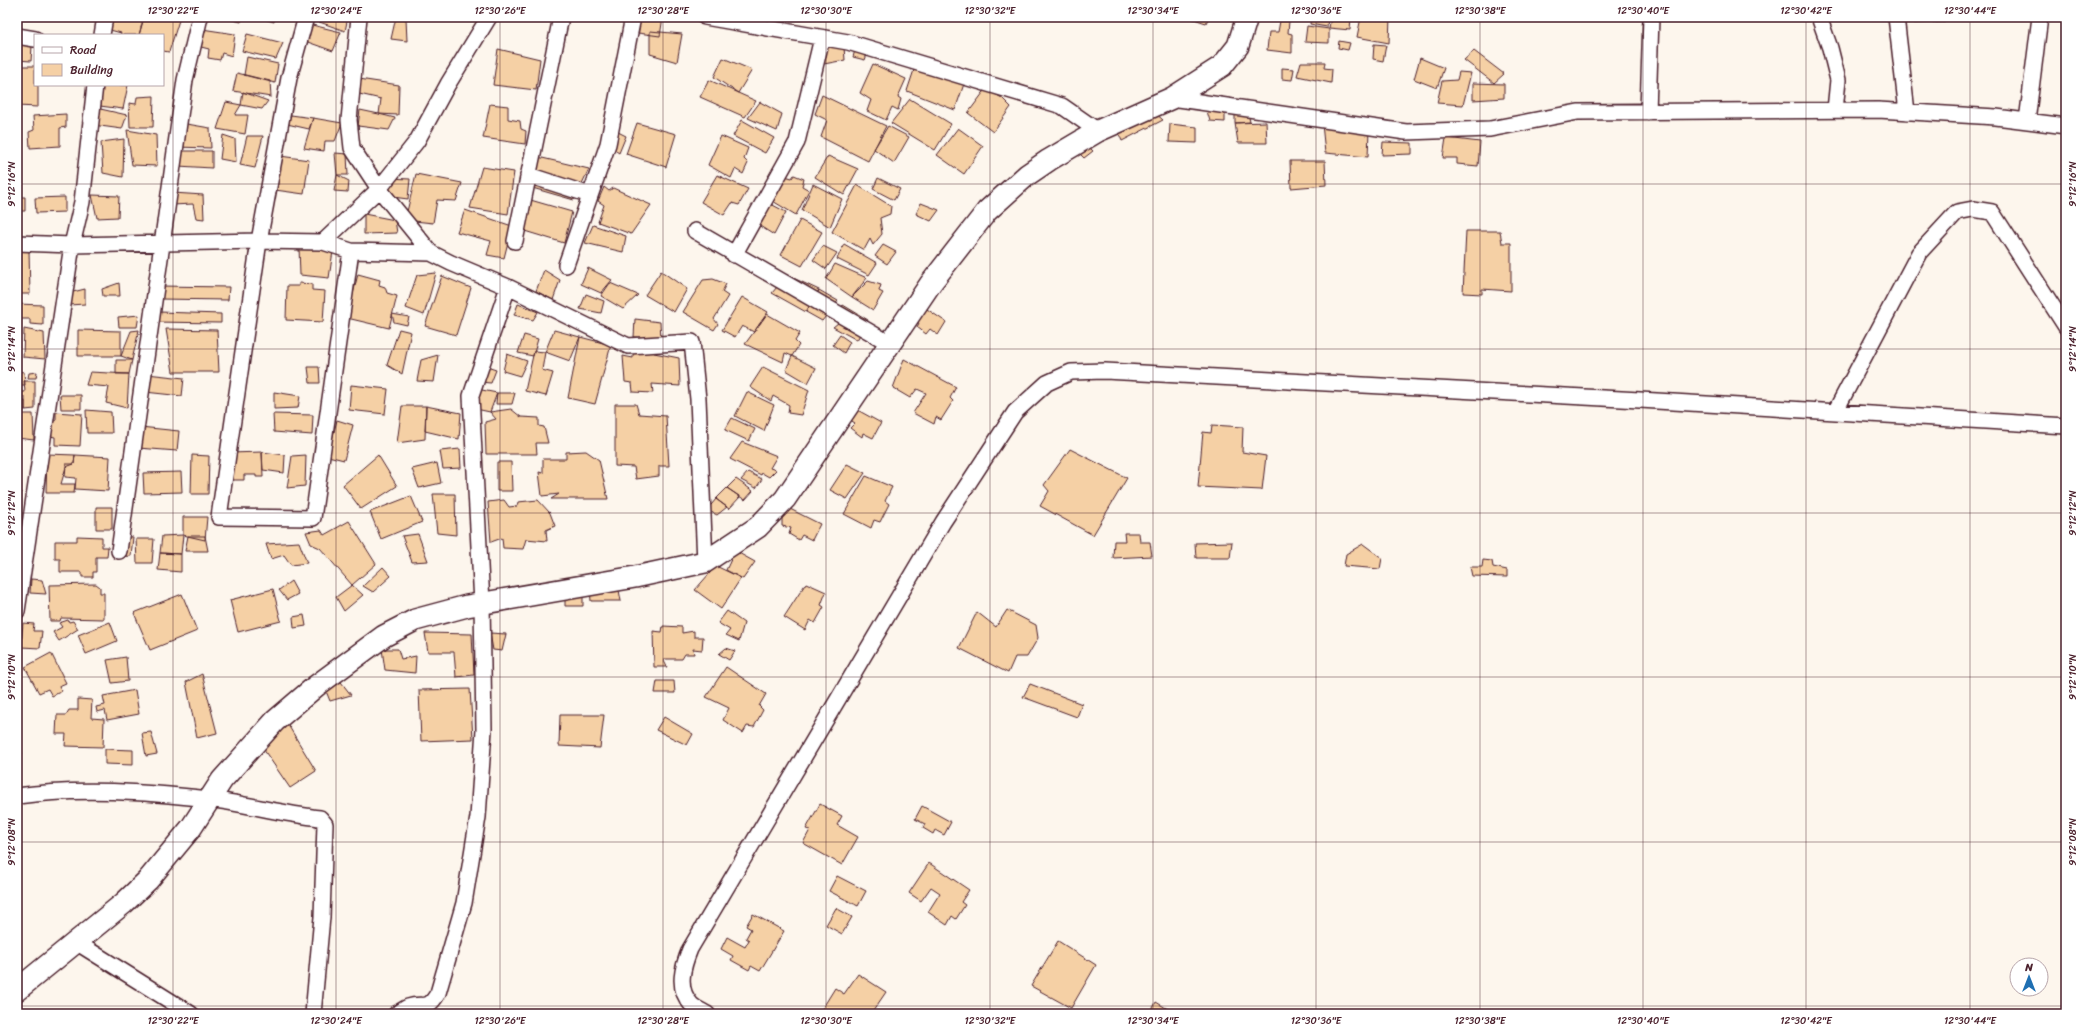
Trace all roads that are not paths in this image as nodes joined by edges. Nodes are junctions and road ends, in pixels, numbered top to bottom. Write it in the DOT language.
graph roads {
  1 [pos="105,17"];
  2 [pos="200,17"];
  3 [pos="306,17"];
  4 [pos="359,17"];
  5 [pos="489,17"];
  6 [pos="561,17"];
  7 [pos="633,17"];
  8 [pos="705,17"];
  9 [pos="1247,17"];
  10 [pos="1651,17"];
  11 [pos="1819,17"];
  12 [pos="1896,17"];
  13 [pos="2040,17"];
  14 [pos="102,34"];
  15 [pos="17,36"];
  16 [pos="822,38"];
  17 [pos="34,39"];
  18 [pos="95,86"];
  19 [pos="1172,98"];
  20 [pos="1835,110"];
  21 [pos="1648,112"];
  22 [pos="1906,112"];
  23 [pos="2027,121"];
  24 [pos="2066,126"];
  25 [pos="1098,131"];
  26 [pos="528,175"];
  27 [pos="379,189"];
  28 [pos="590,195"];
  29 [pos="695,231"];
  30 [pos="260,240"];
  31 [pos="515,241"];
  32 [pos="162,242"];
  33 [pos="323,242"];
  34 [pos="17,243"];
  35 [pos="72,245"];
  36 [pos="351,252"];
  37 [pos="431,253"];
  38 [pos="734,255"];
  39 [pos="566,265"];
  40 [pos="508,287"];
  41 [pos="2066,327"];
  42 [pos="889,344"];
  43 [pos="1835,412"];
  44 [pos="2066,426"];
  45 [pos="119,551"];
  46 [pos="705,562"];
  47 [pos="482,603"];
  48 [pos="17,611"];
  49 [pos="17,796"];
  50 [pos="210,799"];
  51 [pos="76,942"];
  52 [pos="17,990"];
  53 [pos="190,1014"];
  54 [pos="313,1014"];
  55 [pos="396,1014"];
  56 [pos="707,1014"];
  1 -- 14 [label="street"];
  2 -- 32 [label="street"];
  3 -- 30 [label="street"];
  4 -- 27 [label="street"];
  5 -- 27 [label="street"];
  6 -- 26 [label="street"];
  7 -- 28 [label="street"];
  8 -- 16 [label="street"];
  9 -- 19 [label="street"];
  10 -- 21 [label="street"];
  11 -- 20 [label="street"];
  12 -- 22 [label="street"];
  13 -- 23 [label="street"];
  15 -- 17 [label="street"];
  16 -- 25 [label="street"];
  16 -- 38 [label="street"];
  18 -- 35 [label="street"];
  19 -- 21 [label="street"];
  19 -- 25 [label="street"];
  20 -- 21 [label="street"];
  20 -- 22 [label="street"];
  22 -- 23 [label="street"];
  23 -- 24 [label="street"];
  25 -- 42 [label="street"];
  26 -- 28 [label="street"];
  26 -- 31 [label="street"];
  27 -- 33 [label="street"];
  27 -- 37 [label="street"];
  28 -- 39 [label="street"];
  29 -- 38 [label="street"];
  30 -- 32 [label="street"];
  30 -- 33 [label="street"];
  30 -- 36 [label="street"];
  32 -- 35 [label="street"];
  32 -- 45 [label="street"];
  33 -- 36 [label="street"];
  34 -- 35 [label="street"];
  35 -- 48 [label="street"];
  36 -- 37 [label="street"];
  37 -- 40 [label="street"];
  38 -- 42 [label="street"];
  40 -- 46 [label="street"];
  40 -- 47 [label="street"];
  41 -- 43 [label="street"];
  42 -- 46 [label="street"];
  43 -- 44 [label="street"];
  43 -- 56 [label="street"];
  46 -- 47 [label="street"];
  47 -- 50 [label="street"];
  47 -- 55 [label="street"];
  49 -- 50 [label="street"];
  50 -- 51 [label="street"];
  50 -- 54 [label="street"];
  51 -- 52 [label="street"];
  51 -- 53 [label="street"];
}
